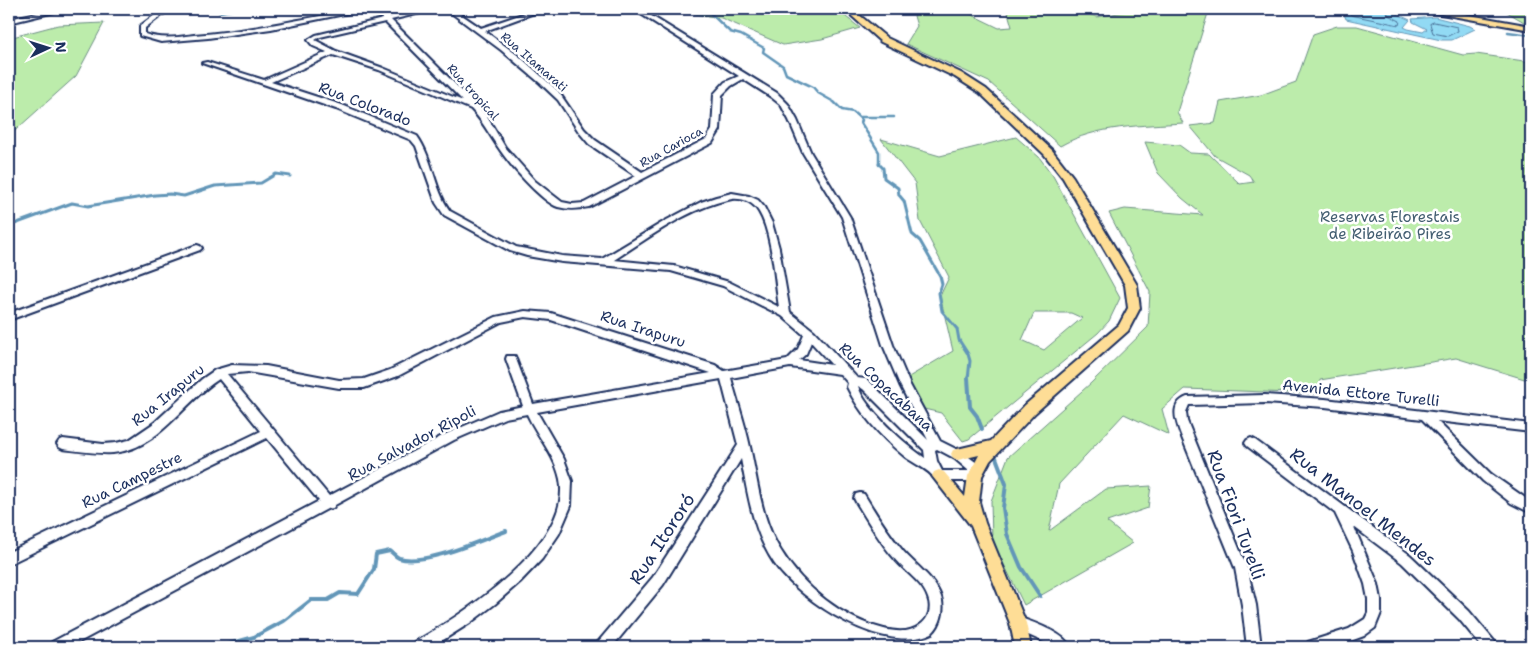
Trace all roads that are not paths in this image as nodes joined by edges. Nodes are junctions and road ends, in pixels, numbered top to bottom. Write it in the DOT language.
graph roads {
  1 [pos="64,9"];
  2 [pos="167,9"];
  3 [pos="366,9"];
  4 [pos="380,9"];
  5 [pos="432,9"];
  6 [pos="449,9"];
  7 [pos="542,9"];
  8 [pos="636,9"];
  9 [pos="848,9"];
  10 [pos="1424,9"];
  11 [pos="386,19"];
  12 [pos="9,21"];
  13 [pos="1531,28"];
  14 [pos="481,30"];
  15 [pos="333,52"];
  16 [pos="204,63"];
  17 [pos="744,76"];
  18 [pos="264,83"];
  19 [pos="476,109"];
  20 [pos="642,176"];
  21 [pos="600,199"];
  22 [pos="197,248"];
  23 [pos="604,262"];
  24 [pos="785,314"];
  25 [pos="9,317"];
  26 [pos="810,334"];
  27 [pos="511,359"];
  28 [pos="790,362"];
  29 [pos="843,370"];
  30 [pos="220,373"];
  31 [pos="725,376"];
  32 [pos="854,382"];
  33 [pos="1187,401"];
  34 [pos="530,410"];
  35 [pos="1424,414"];
  36 [pos="1531,428"];
  37 [pos="269,432"];
  38 [pos="1251,443"];
  39 [pos="63,444"];
  40 [pos="744,445"];
  41 [pos="933,446"];
  42 [pos="995,446"];
  43 [pos="958,454"];
  44 [pos="936,472"];
  45 [pos="976,473"];
  46 [pos="860,498"];
  47 [pos="329,504"];
  48 [pos="1531,508"];
  49 [pos="1339,510"];
  50 [pos="977,523"];
  51 [pos="9,558"];
  52 [pos="1018,623"];
  53 [pos="57,647"];
  54 [pos="420,647"];
  55 [pos="603,647"];
  56 [pos="1023,647"];
  57 [pos="1063,647"];
  58 [pos="1254,647"];
  59 [pos="1313,647"];
  60 [pos="1490,647"];
  1 -- 12 [label="street"];
  2 -- 3 [label="street"];
  4 -- 11 [label="street, Rua tropical"];
  5 -- 11 [label="street"];
  6 -- 14 [label="street, Rua Itamarati"];
  7 -- 14 [label="street"];
  8 -- 17 [label="street"];
  9 -- 42 [label="main road"];
  10 -- 13 [label="main road"];
  11 -- 15 [label="street"];
  11 -- 19 [label="street, Rua tropical"];
  14 -- 20 [label="street, Rua Itamarati"];
  15 -- 18 [label="street"];
  15 -- 19 [label="street"];
  16 -- 18 [label="street, Rua Colorado"];
  17 -- 20 [label="street, Rua Carioca"];
  17 -- 41 [label="street"];
  18 -- 23 [label="street, Rua Colorado"];
  19 -- 21 [label="street, Rua tropical"];
  20 -- 21 [label="street, Rua Carioca"];
  22 -- 25 [label="street"];
  23 -- 24 [label="street, Rua Copacabana"];
  23 -- 24 [label="street"];
  24 -- 26 [label="street, Rua Copacabana"];
  26 -- 28 [label="street"];
  26 -- 29 [label="street, Rua Copacabana"];
  27 -- 34 [label="street"];
  28 -- 29 [label="street, Rua Salvador Ripoli"];
  28 -- 31 [label="street, Rua Salvador Ripoli"];
  29 -- 32 [label="street, Rua Copacabana"];
  30 -- 31 [label="street, Rua Irapuru"];
  30 -- 37 [label="street"];
  30 -- 39 [label="street, Rua Irapuru"];
  31 -- 34 [label="street, Rua Salvador Ripoli"];
  31 -- 40 [label="street"];
  32 -- 41 [label="street, Rua Copacabana"];
  32 -- 44 [label="street"];
  33 -- 35 [label="street, Avenida Ettore Turelli"];
  33 -- 58 [label="street, Rua Fiori Turelli"];
  34 -- 47 [label="street, Rua Salvador Ripoli"];
  34 -- 54 [label="street"];
  35 -- 36 [label="street, Avenida Ettore Turelli"];
  35 -- 48 [label="street"];
  37 -- 47 [label="street"];
  37 -- 51 [label="street, Rua Campestre"];
  38 -- 49 [label="street, Rua Manoel Mendes"];
  40 -- 46 [label="street"];
  40 -- 55 [label="street, Rua Itororó"];
  41 -- 43 [label="street"];
  41 -- 44 [label="street"];
  42 -- 43 [label="main road"];
  42 -- 45 [label="main road"];
  43 -- 45 [label="street"];
  44 -- 45 [label="street"];
  44 -- 50 [label="main road"];
  45 -- 50 [label="main road"];
  47 -- 53 [label="street, Rua Salvador Ripoli"];
  49 -- 59 [label="street"];
  49 -- 60 [label="street, Rua Manoel Mendes"];
  50 -- 52 [label="main road"];
  52 -- 56 [label="main road"];
  52 -- 57 [label="street"];
}
